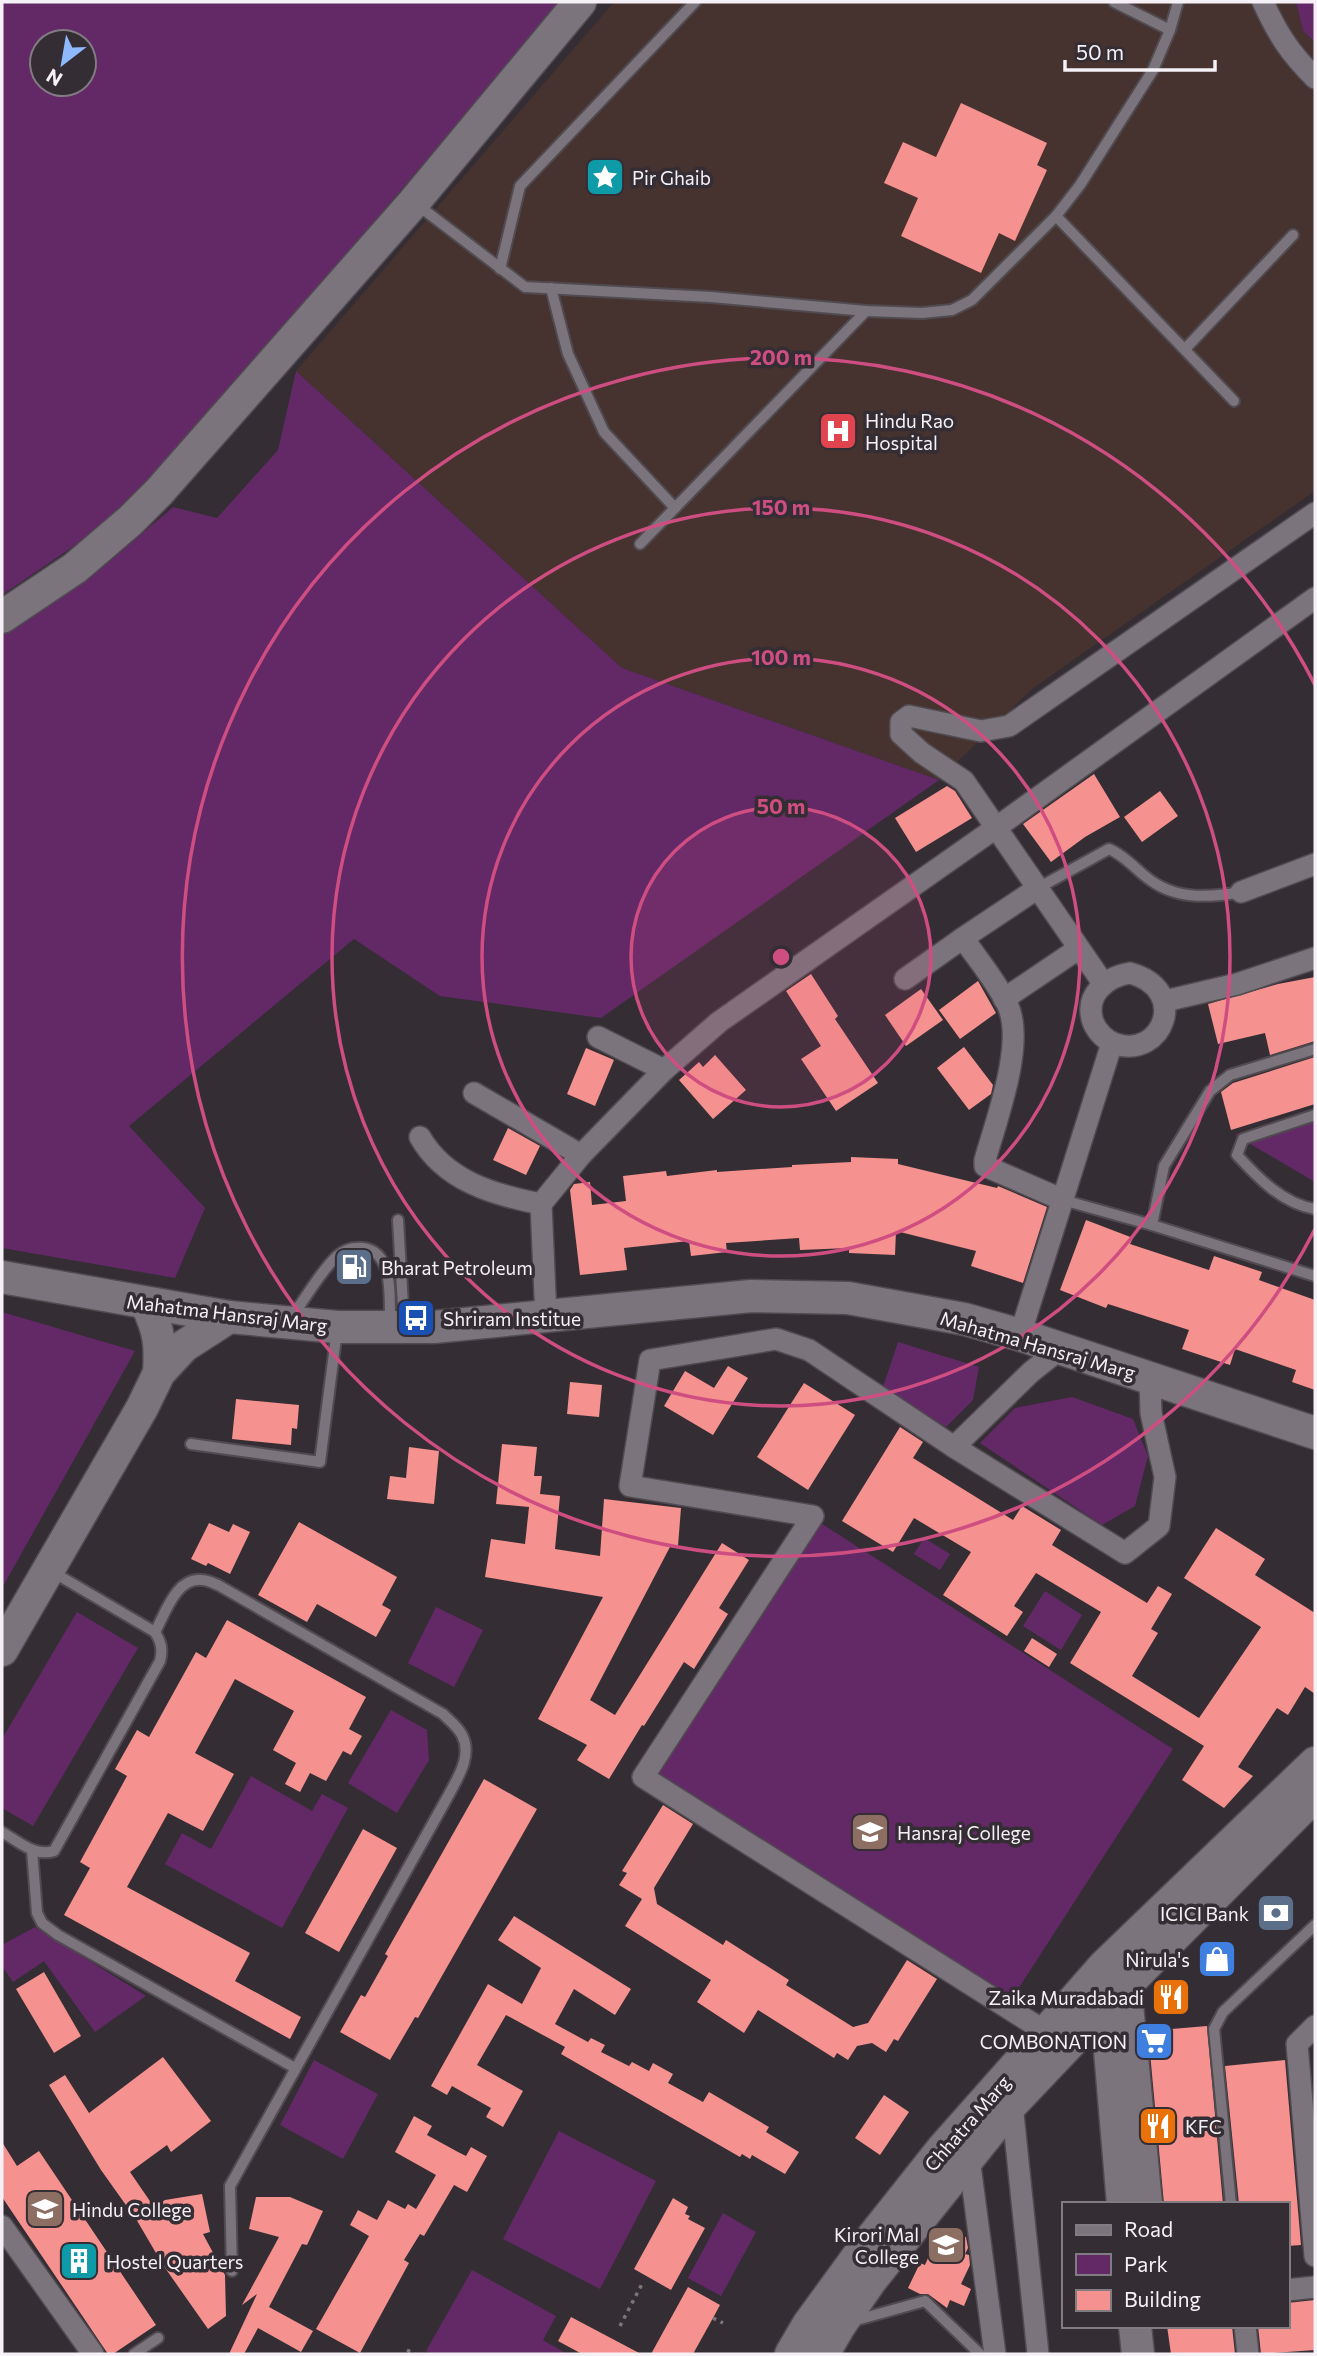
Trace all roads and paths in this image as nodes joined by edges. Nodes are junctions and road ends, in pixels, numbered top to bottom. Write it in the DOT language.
graph roads {
  1 [pos="580,2"];
  2 [pos="695,2"];
  3 [pos="1114,2"];
  4 [pos="1178,2"];
  5 [pos="1263,2"];
  6 [pos="1170,30"];
  7 [pos="1315,78"];
  8 [pos="414,202"];
  9 [pos="1056,216"];
  10 [pos="1293,234"];
  11 [pos="500,269"];
  12 [pos="551,288"];
  13 [pos="866,311"];
  14 [pos="1185,349"];
  15 [pos="1234,401"];
  16 [pos="676,508"];
  17 [pos="1315,513"];
  18 [pos="640,544"];
  19 [pos="1315,598"];
  20 [pos="2,617"];
  21 [pos="997,827"];
  22 [pos="1315,863"];
  23 [pos="1038,888"];
  24 [pos="1241,892"];
  25 [pos="963,938"];
  26 [pos="1078,949"];
  27 [pos="1315,958"];
  28 [pos="905,979"];
  29 [pos="1103,983"];
  30 [pos="1004,999"];
  31 [pos="1165,1001"];
  32 [pos="598,1037"];
  33 [pos="1112,1043"];
  34 [pos="1315,1049"];
  35 [pos="664,1070"];
  36 [pos="474,1093"];
  37 [pos="1315,1115"];
  38 [pos="420,1137"];
  39 [pos="581,1155"];
  40 [pos="1063,1200"];
  41 [pos="541,1204"];
  42 [pos="1315,1209"];
  43 [pos="398,1220"];
  44 [pos="1152,1225"];
  45 [pos="1315,1276"];
  46 [pos="2,1277"];
  47 [pos="147,1305"];
  48 [pos="229,1317"];
  49 [pos="546,1317"];
  50 [pos="287,1324"];
  51 [pos="397,1326"];
  52 [pos="337,1327"];
  53 [pos="1020,1335"];
  54 [pos="1060,1349"];
  55 [pos="159,1373"];
  56 [pos="1150,1379"];
  57 [pos="1315,1433"];
  58 [pos="191,1444"];
  59 [pos="954,1447"];
  60 [pos="48,1569"];
  61 [pos="155,1632"];
  62 [pos="2,1650"];
  63 [pos="1315,1763"];
  64 [pos="1315,1795"];
  65 [pos="2,1832"];
  66 [pos="32,1850"];
  67 [pos="1315,1925"];
  68 [pos="1114,1977"];
  69 [pos="1315,2026"];
  70 [pos="1045,2032"];
  71 [pos="1306,2043"];
  72 [pos="295,2068"];
  73 [pos="1012,2104"];
  74 [pos="1309,2108"];
  75 [pos="969,2158"];
  76 [pos="1312,2167"];
  77 [pos="1123,2202"];
  78 [pos="1146,2202"];
  79 [pos="1231,2202"];
  80 [pos="1314,2222"];
  81 [pos="2,2226"];
  82 [pos="1315,2256"];
  83 [pos="232,2271"];
  84 [pos="642,2284"];
  85 [pos="1315,2287"];
  86 [pos="1289,2290"];
  87 [pos="713,2318"];
  88 [pos="723,2323"];
  89 [pos="840,2325"];
  90 [pos="620,2326"];
  91 [pos="1135,2328"];
  92 [pos="1157,2328"];
  93 [pos="1245,2328"];
  94 [pos="158,2337"];
  95 [pos="407,2350"];
  96 [pos="93,2354"];
  97 [pos="134,2354"];
  98 [pos="415,2354"];
  99 [pos="791,2354"];
  100 [pos="823,2354"];
  101 [pos="980,2354"];
  102 [pos="995,2354"];
  103 [pos="1038,2354"];
  104 [pos="1138,2354"];
  105 [pos="1160,2354"];
  106 [pos="1248,2354"];
  1 -- 8 [label="street"];
  2 -- 11 [label="lane"];
  3 -- 6 [label="lane"];
  4 -- 6 [label="lane"];
  5 -- 7 [label="street"];
  6 -- 9 [label="lane"];
  8 -- 11 [label="lane"];
  8 -- 20 [label="street"];
  9 -- 13 [label="lane"];
  9 -- 14 [label="lane"];
  10 -- 14 [label="lane"];
  11 -- 12 [label="lane"];
  12 -- 13 [label="lane"];
  12 -- 16 [label="lane"];
  13 -- 16 [label="lane"];
  14 -- 15 [label="lane"];
  16 -- 18 [label="lane"];
  17 -- 21 [label="street"];
  19 -- 21 [label="street"];
  21 -- 23 [label="street"];
  21 -- 35 [label="street"];
  22 -- 24 [label="street"];
  23 -- 24 [label="lane"];
  23 -- 25 [label="street"];
  23 -- 26 [label="street"];
  25 -- 28 [label="street"];
  25 -- 30 [label="street"];
  26 -- 29 [label="street"];
  26 -- 30 [label="street"];
  27 -- 31 [label="street"];
  29 -- 31 [label="street"];
  29 -- 33 [label="street"];
  30 -- 40 [label="street"];
  31 -- 33 [label="street"];
  32 -- 35 [label="street"];
  33 -- 40 [label="street"];
  34 -- 44 [label="lane"];
  35 -- 39 [label="street"];
  36 -- 39 [label="street"];
  37 -- 42 [label="lane"];
  38 -- 41 [label="street"];
  39 -- 41 [label="street"];
  40 -- 44 [label="lane"];
  40 -- 53 [label="street"];
  41 -- 49 [label="street"];
  43 -- 51 [label="lane"];
  44 -- 45 [label="lane"];
  46 -- 47 [label="street, Mahatma Hansraj Marg"];
  47 -- 48 [label="street, Mahatma Hansraj Marg"];
  47 -- 55 [label="street"];
  48 -- 50 [label="street, Mahatma Hansraj Marg"];
  48 -- 55 [label="street"];
  49 -- 51 [label="street, Mahatma Hansraj Marg"];
  49 -- 53 [label="street, Mahatma Hansraj Marg"];
  50 -- 51 [label="lane"];
  50 -- 52 [label="street, Mahatma Hansraj Marg"];
  51 -- 52 [label="street, Mahatma Hansraj Marg"];
  52 -- 58 [label="lane"];
  53 -- 54 [label="street, Mahatma Hansraj Marg"];
  54 -- 56 [label="street, Mahatma Hansraj Marg"];
  54 -- 59 [label="street"];
  55 -- 60 [label="street"];
  56 -- 57 [label="street, Mahatma Hansraj Marg"];
  56 -- 59 [label="street"];
  59 -- 70 [label="street"];
  60 -- 61 [label="lane"];
  60 -- 62 [label="street"];
  61 -- 66 [label="lane"];
  61 -- 72 [label="lane"];
  63 -- 68 [label="street, Chhatra Marg"];
  64 -- 68 [label="street, Chhatra Marg"];
  65 -- 66 [label="lane"];
  66 -- 72 [label="lane"];
  67 -- 79 [label="lane"];
  68 -- 70 [label="street, Chhatra Marg"];
  68 -- 73 [label="street, Chhatra Marg"];
  68 -- 77 [label="street"];
  68 -- 78 [label="street"];
  69 -- 71 [label="street"];
  70 -- 99 [label="street, Chhatra Marg"];
  71 -- 74 [label="street"];
  72 -- 83 [label="lane"];
  73 -- 75 [label="street, Chhatra Marg"];
  73 -- 103 [label="street"];
  74 -- 76 [label="street"];
  75 -- 89 [label="street, Chhatra Marg"];
  75 -- 102 [label="street"];
  76 -- 80 [label="street"];
  80 -- 82 [label="street"];
  81 -- 96 [label="street"];
  84 -- 90 [label="path"];
  85 -- 86 [label="street"];
  87 -- 88 [label="path"];
  89 -- 100 [label="street, Chhatra Marg"];
  89 -- 101 [label="lane"];
  91 -- 104 [label="street"];
  92 -- 105 [label="street"];
  93 -- 106 [label="street"];
  94 -- 97 [label="lane"];
  95 -- 98 [label="path"];
}
